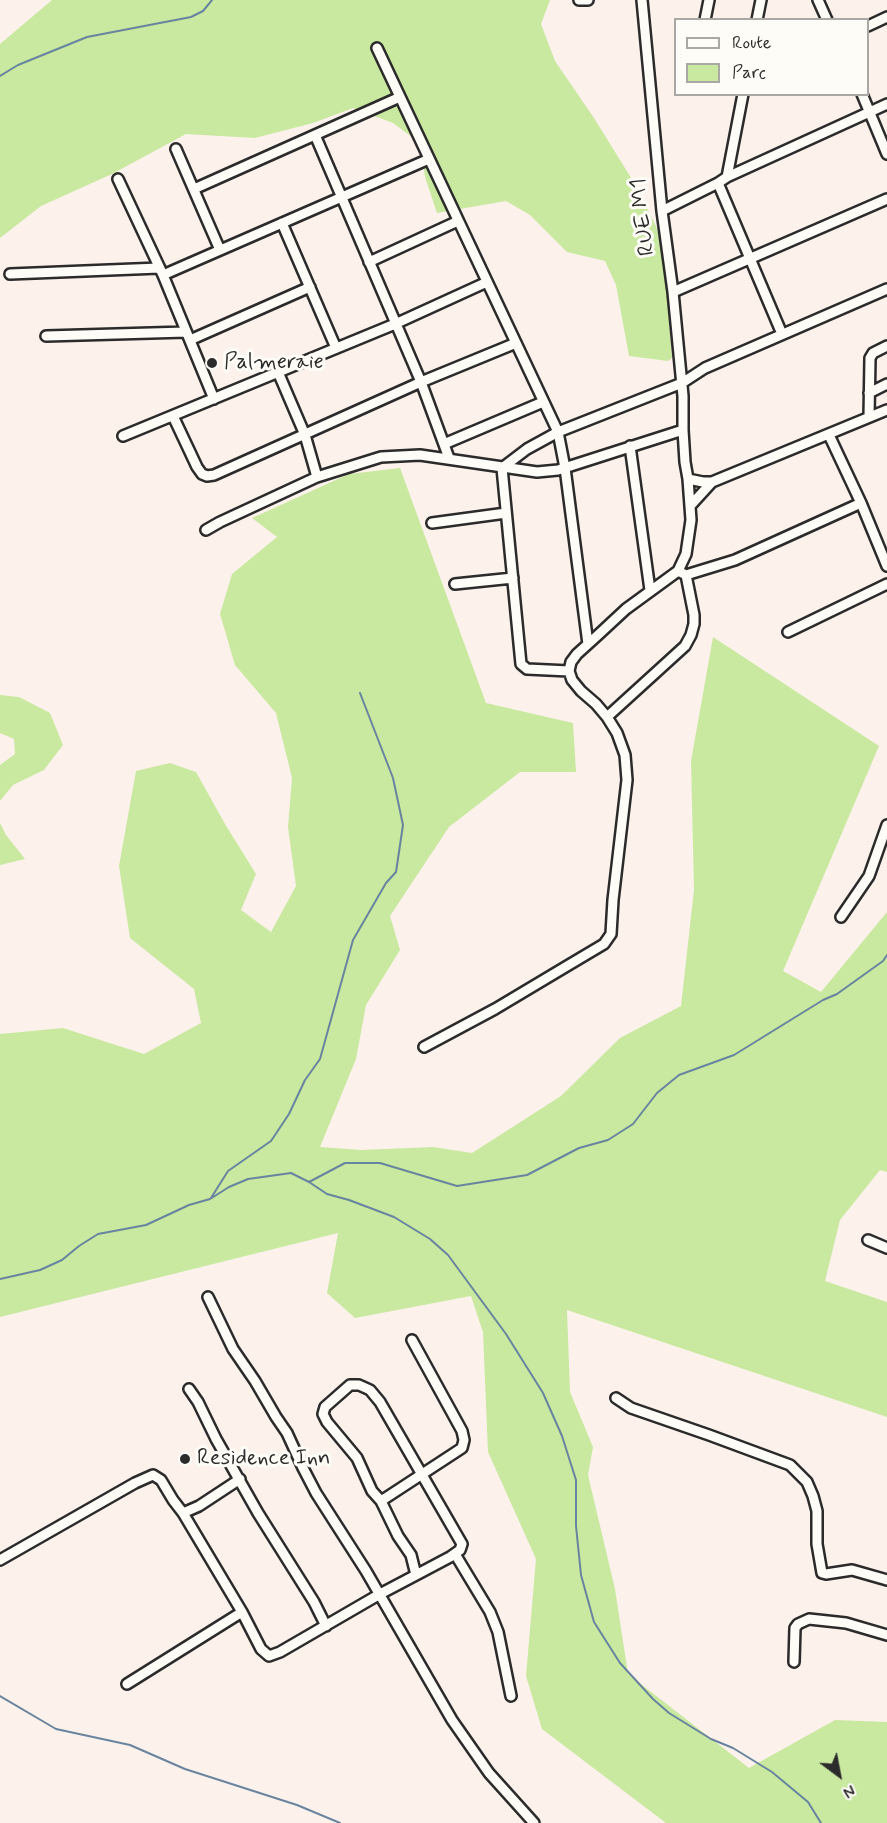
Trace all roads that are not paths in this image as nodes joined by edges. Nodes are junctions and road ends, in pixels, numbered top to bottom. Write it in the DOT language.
graph roads {
  1 [pos="579,0"];
  2 [pos="588,0"];
  3 [pos="642,0"];
  4 [pos="709,0"];
  5 [pos="761,0"];
  6 [pos="818,0"];
  7 [pos="887,17"];
  8 [pos="705,18"];
  9 [pos="757,18"];
  10 [pos="826,18"];
  11 [pos="869,25"];
  12 [pos="377,48"];
  13 [pos="743,96"];
  14 [pos="862,96"];
  15 [pos="400,97"];
  16 [pos="887,104"];
  17 [pos="869,111"];
  18 [pos="315,135"];
  19 [pos="176,149"];
  20 [pos="887,154"];
  21 [pos="429,159"];
  22 [pos="728,177"];
  23 [pos="118,179"];
  24 [pos="718,183"];
  25 [pos="194,189"];
  26 [pos="341,197"];
  27 [pos="887,199"];
  28 [pos="662,210"];
  29 [pos="458,221"];
  30 [pos="282,223"];
  31 [pos="220,250"];
  32 [pos="750,258"];
  33 [pos="369,262"];
  34 [pos="161,271"];
  35 [pos="10,274"];
  36 [pos="487,282"];
  37 [pos="310,287"];
  38 [pos="887,289"];
  39 [pos="673,292"];
  40 [pos="395,324"];
  41 [pos="782,334"];
  42 [pos="46,336"];
  43 [pos="188,336"];
  44 [pos="516,343"];
  45 [pos="887,346"];
  46 [pos="336,348"];
  47 [pos="278,372"];
  48 [pos="421,382"];
  49 [pos="682,383"];
  50 [pos="887,384"];
  51 [pos="869,393"];
  52 [pos="214,399"];
  53 [pos="543,402"];
  54 [pos="887,410"];
  55 [pos="173,416"];
  56 [pos="869,417"];
  57 [pos="683,430"];
  58 [pos="558,432"];
  59 [pos="304,435"];
  60 [pos="828,435"];
  61 [pos="123,436"];
  62 [pos="444,444"];
  63 [pos="630,446"];
  64 [pos="449,458"];
  65 [pos="502,468"];
  66 [pos="565,468"];
  67 [pos="317,477"];
  68 [pos="688,479"];
  69 [pos="712,482"];
  70 [pos="861,503"];
  71 [pos="691,505"];
  72 [pos="506,513"];
  73 [pos="432,524"];
  74 [pos="206,530"];
  75 [pos="887,566"];
  76 [pos="682,573"];
  77 [pos="513,578"];
  78 [pos="455,584"];
  79 [pos="887,584"];
  80 [pos="651,590"];
  81 [pos="788,632"];
  82 [pos="588,644"];
  83 [pos="569,671"];
  84 [pos="607,717"];
  85 [pos="887,825"];
  86 [pos="841,917"];
  87 [pos="424,1047"];
  88 [pos="868,1240"];
  89 [pos="887,1248"];
  90 [pos="208,1297"];
  91 [pos="412,1340"];
  92 [pos="189,1389"];
  93 [pos="616,1398"];
  94 [pos="422,1473"];
  95 [pos="240,1479"];
  96 [pos="381,1501"];
  97 [pos="183,1513"];
  98 [pos="455,1554"];
  99 [pos="0,1560"];
  100 [pos="416,1575"];
  101 [pos="887,1580"];
  102 [pos="380,1594"];
  103 [pos="242,1612"];
  104 [pos="326,1626"];
  105 [pos="887,1635"];
  106 [pos="794,1662"];
  107 [pos="127,1684"];
  108 [pos="511,1696"];
  109 [pos="534,1823"];
  1 -- 2 [label="street"];
  3 -- 28 [label="street, RUE M1"];
  4 -- 8 [label="street"];
  5 -- 9 [label="street"];
  6 -- 10 [label="street"];
  7 -- 11 [label="street"];
  12 -- 15 [label="street"];
  13 -- 22 [label="street"];
  14 -- 17 [label="street"];
  15 -- 18 [label="street"];
  15 -- 21 [label="street"];
  16 -- 17 [label="street"];
  17 -- 20 [label="street"];
  17 -- 22 [label="street"];
  18 -- 25 [label="street"];
  18 -- 26 [label="street"];
  19 -- 25 [label="street"];
  21 -- 26 [label="street"];
  21 -- 29 [label="street"];
  22 -- 24 [label="street"];
  23 -- 34 [label="street"];
  24 -- 28 [label="street"];
  24 -- 32 [label="street"];
  25 -- 31 [label="street"];
  26 -- 30 [label="street"];
  26 -- 33 [label="street"];
  27 -- 32 [label="street"];
  28 -- 39 [label="street, RUE M1"];
  29 -- 33 [label="street"];
  29 -- 36 [label="street"];
  30 -- 31 [label="street"];
  30 -- 37 [label="street"];
  31 -- 34 [label="street"];
  32 -- 39 [label="street"];
  32 -- 41 [label="street"];
  33 -- 40 [label="street"];
  34 -- 35 [label="street"];
  34 -- 43 [label="street"];
  36 -- 40 [label="street"];
  36 -- 44 [label="street"];
  37 -- 43 [label="street"];
  37 -- 46 [label="street"];
  38 -- 41 [label="street"];
  39 -- 49 [label="street, RUE M1"];
  40 -- 46 [label="street"];
  40 -- 48 [label="street"];
  41 -- 49 [label="street"];
  42 -- 43 [label="street"];
  43 -- 52 [label="street"];
  44 -- 48 [label="street"];
  44 -- 53 [label="street"];
  45 -- 51 [label="street"];
  46 -- 47 [label="street"];
  47 -- 52 [label="street"];
  47 -- 59 [label="street"];
  48 -- 59 [label="street"];
  48 -- 62 [label="street"];
  49 -- 57 [label="street, RUE M1"];
  49 -- 58 [label="street"];
  50 -- 51 [label="street"];
  51 -- 56 [label="street"];
  52 -- 55 [label="street"];
  53 -- 58 [label="street"];
  53 -- 62 [label="street"];
  54 -- 56 [label="street"];
  55 -- 59 [label="street"];
  55 -- 61 [label="street"];
  56 -- 60 [label="street"];
  57 -- 63 [label="street"];
  57 -- 68 [label="street, RUE M1"];
  58 -- 65 [label="street"];
  58 -- 66 [label="street"];
  59 -- 67 [label="street"];
  60 -- 69 [label="street"];
  60 -- 70 [label="street"];
  62 -- 64 [label="street"];
  63 -- 66 [label="street"];
  63 -- 80 [label="street"];
  64 -- 65 [label="street"];
  64 -- 67 [label="street"];
  65 -- 66 [label="street"];
  65 -- 72 [label="street"];
  66 -- 82 [label="street"];
  67 -- 74 [label="street"];
  68 -- 69 [label="street"];
  68 -- 71 [label="street, RUE M1"];
  69 -- 71 [label="street"];
  70 -- 75 [label="street"];
  70 -- 76 [label="street"];
  71 -- 76 [label="street, RUE M1"];
  72 -- 73 [label="street"];
  72 -- 77 [label="street"];
  76 -- 80 [label="street"];
  76 -- 84 [label="street"];
  77 -- 78 [label="street"];
  77 -- 83 [label="street"];
  79 -- 81 [label="street"];
  80 -- 82 [label="street"];
  82 -- 83 [label="street"];
  83 -- 84 [label="street"];
  84 -- 87 [label="street"];
  85 -- 86 [label="street"];
  88 -- 89 [label="street"];
  90 -- 102 [label="street"];
  91 -- 94 [label="street"];
  92 -- 95 [label="street"];
  93 -- 101 [label="street"];
  94 -- 96 [label="street"];
  94 -- 96 [label="street"];
  94 -- 98 [label="street"];
  95 -- 97 [label="street"];
  95 -- 104 [label="street"];
  96 -- 100 [label="street"];
  97 -- 99 [label="street"];
  97 -- 103 [label="street"];
  98 -- 100 [label="street"];
  98 -- 108 [label="street"];
  100 -- 102 [label="street"];
  102 -- 104 [label="street"];
  102 -- 109 [label="street"];
  103 -- 104 [label="street"];
  103 -- 107 [label="street"];
  105 -- 106 [label="street"];
}
